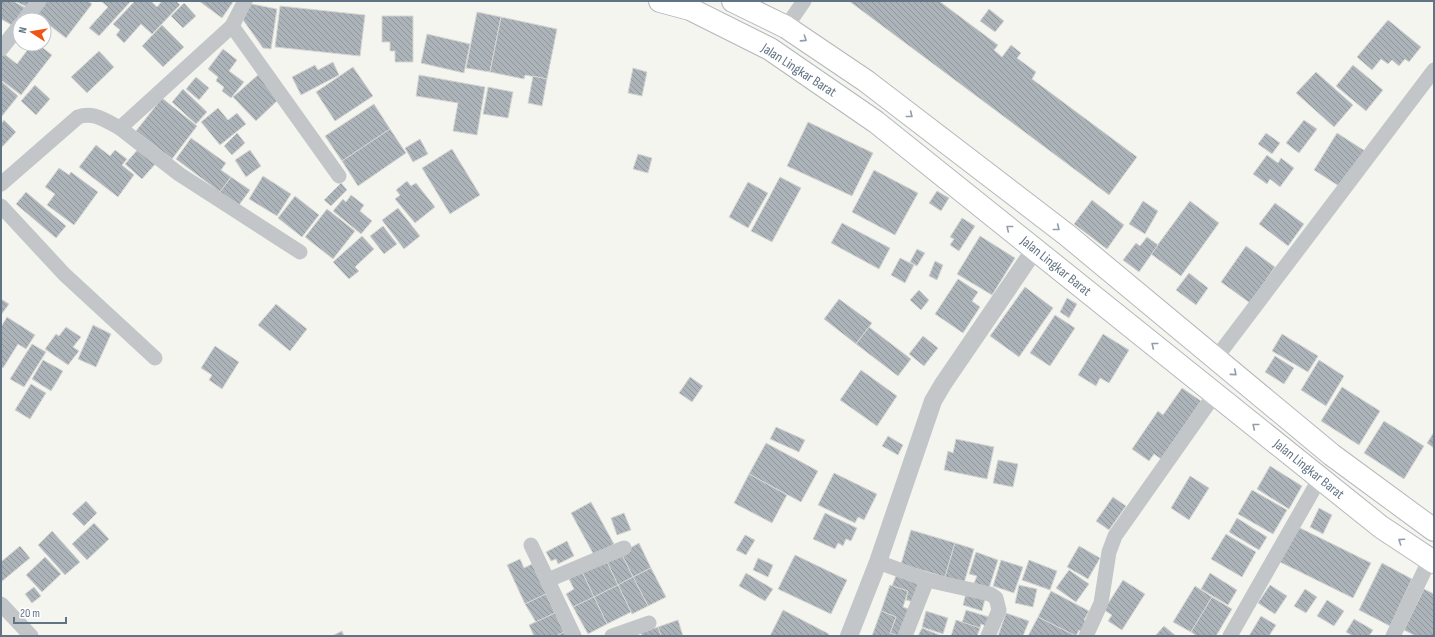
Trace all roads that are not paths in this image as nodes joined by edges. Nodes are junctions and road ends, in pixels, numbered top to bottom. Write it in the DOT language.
graph roads {
  1 [pos="40,1"];
  2 [pos="245,1"];
  3 [pos="660,1"];
  4 [pos="733,1"];
  5 [pos="804,1"];
  6 [pos="31,12"];
  7 [pos="232,26"];
  8 [pos="786,27"];
  9 [pos="12,35"];
  10 [pos="1,49"];
  11 [pos="1434,70"];
  12 [pos="120,128"];
  13 [pos="339,176"];
  14 [pos="1,184"];
  15 [pos="1,206"];
  16 [pos="1035,249"];
  17 [pos="300,252"];
  18 [pos="1096,260"];
  19 [pos="1078,284"];
  20 [pos="1127,286"];
  21 [pos="1108,308"];
  22 [pos="156,358"];
  23 [pos="1216,358"];
  24 [pos="1215,394"];
  25 [pos="1320,478"];
  26 [pos="1434,530"];
  27 [pos="531,545"];
  28 [pos="624,548"];
  29 [pos="1432,561"];
  30 [pos="878,562"];
  31 [pos="548,580"];
  32 [pos="927,580"];
  33 [pos="1,604"];
  34 [pos="649,623"];
  35 [pos="31,636"];
  36 [pos="574,636"];
  37 [pos="612,636"];
  38 [pos="849,636"];
  39 [pos="905,636"];
  40 [pos="988,636"];
  41 [pos="1086,636"];
  42 [pos="1230,636"];
  43 [pos="1393,636"];
  1 -- 6 [label="street"];
  2 -- 7 [label="street"];
  16 -- 3 [label="highway, Jalan Lingkar Barat, one-way"];
  4 -- 8 [label="highway, Jalan Lingkar Barat"];
  5 -- 8 [label="street"];
  7 -- 12 [label="street"];
  7 -- 13 [label="street"];
  8 -- 18 [label="highway, Jalan Lingkar Barat, one-way"];
  9 -- 10 [label="street"];
  11 -- 23 [label="street"];
  12 -- 14 [label="street"];
  12 -- 17 [label="street"];
  15 -- 22 [label="street"];
  16 -- 19 [label="highway, Jalan Lingkar Barat"];
  16 -- 30 [label="street"];
  18 -- 19 [label="highway"];
  18 -- 20 [label="highway, Jalan Lingkar Barat"];
  19 -- 21 [label="highway, Jalan Lingkar Barat"];
  20 -- 21 [label="highway"];
  20 -- 23 [label="highway, Jalan Lingkar Barat"];
  24 -- 21 [label="highway, Jalan Lingkar Barat, one-way"];
  23 -- 26 [label="highway, Jalan Lingkar Barat, one-way"];
  25 -- 24 [label="highway, Jalan Lingkar Barat, one-way"];
  24 -- 41 [label="street"];
  29 -- 25 [label="highway, Jalan Lingkar Barat, one-way"];
  25 -- 42 [label="street"];
  27 -- 31 [label="street"];
  28 -- 31 [label="street"];
  29 -- 43 [label="street"];
  30 -- 32 [label="street"];
  30 -- 38 [label="street"];
  31 -- 36 [label="street"];
  32 -- 39 [label="street"];
  32 -- 40 [label="street"];
  33 -- 35 [label="street"];
  34 -- 37 [label="street"];
}
